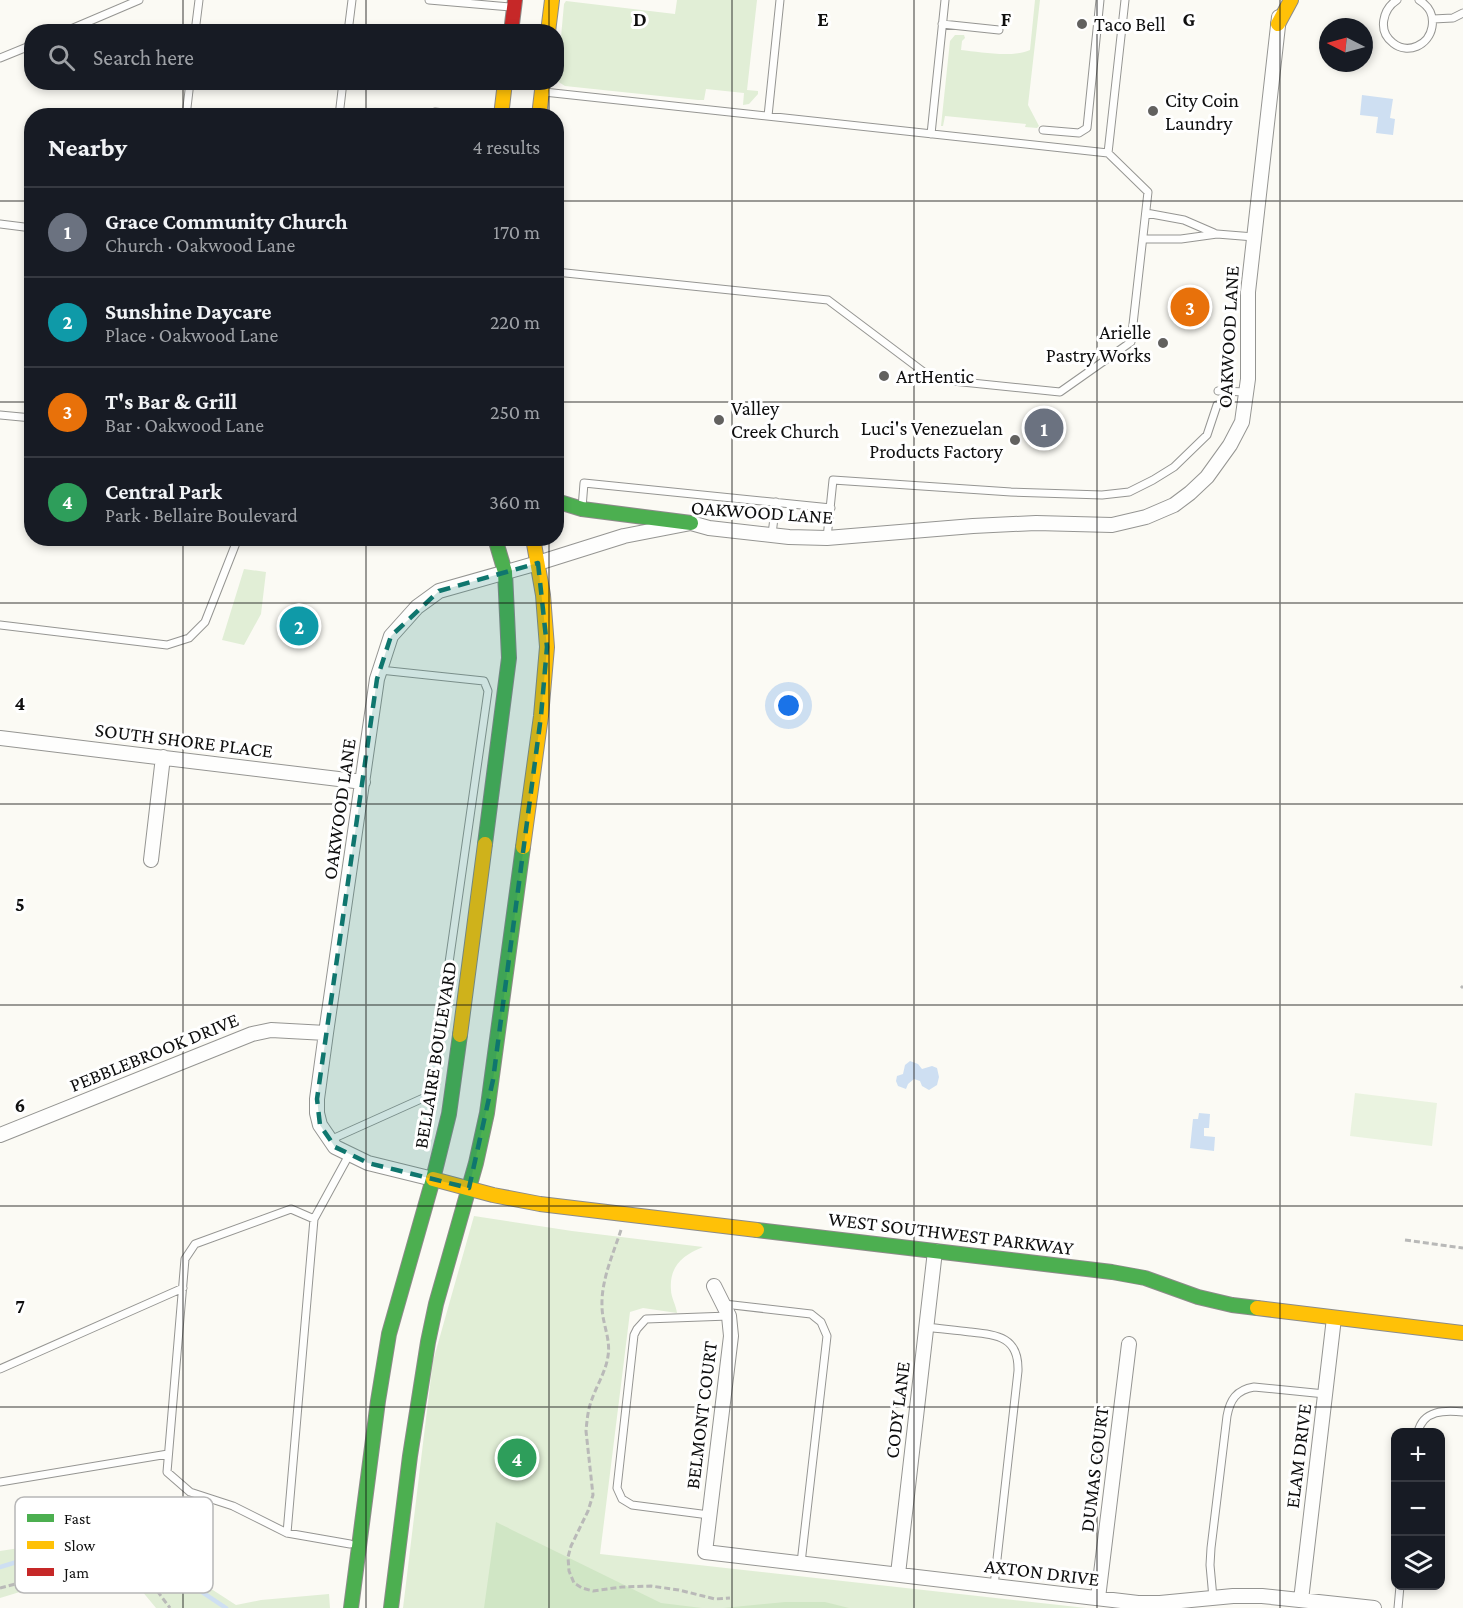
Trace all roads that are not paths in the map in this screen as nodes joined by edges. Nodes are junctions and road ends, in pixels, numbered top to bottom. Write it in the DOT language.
graph roads {
  1 [pos="139,0"];
  2 [pos="199,0"];
  3 [pos="352,0"];
  4 [pos="429,0"];
  5 [pos="552,0"];
  6 [pos="780,0"];
  7 [pos="945,0"];
  8 [pos="1100,0"];
  9 [pos="1125,0"];
  10 [pos="1281,0"];
  11 [pos="1291,0"];
  12 [pos="1397,0"];
  13 [pos="1419,0"];
  14 [pos="514,4"];
  15 [pos="1463,14"];
  16 [pos="1433,18"];
  17 [pos="83,24"];
  18 [pos="196,24"];
  19 [pos="349,24"];
  20 [pos="512,24"];
  21 [pos="549,24"];
  22 [pos="942,24"];
  23 [pos="1278,24"];
  24 [pos="999,30"];
  25 [pos="24,48"];
  26 [pos="0,58"];
  27 [pos="189,90"];
  28 [pos="342,90"];
  29 [pos="504,90"];
  30 [pos="542,90"];
  31 [pos="564,90"];
  32 [pos="187,108"];
  33 [pos="340,108"];
  34 [pos="502,108"];
  35 [pos="540,108"];
  36 [pos="768,116"];
  37 [pos="1043,130"];
  38 [pos="931,134"];
  39 [pos="1108,153"];
  40 [pos="1146,213"];
  41 [pos="0,224"];
  42 [pos="24,227"];
  43 [pos="1216,234"];
  44 [pos="1254,237"];
  45 [pos="1143,239"];
  46 [pos="564,273"];
  47 [pos="1218,391"];
  48 [pos="1247,392"];
  49 [pos="1217,405"];
  50 [pos="0,415"];
  51 [pos="24,417"];
  52 [pos="776,502"];
  53 [pos="564,503"];
  54 [pos="582,508"];
  55 [pos="831,508"];
  56 [pos="691,523"];
  57 [pos="772,534"];
  58 [pos="827,538"];
  59 [pos="235,546"];
  60 [pos="497,546"];
  61 [pos="535,546"];
  62 [pos="538,563"];
  63 [pos="505,572"];
  64 [pos="0,625"];
  65 [pos="380,670"];
  66 [pos="0,738"];
  67 [pos="163,757"];
  68 [pos="363,782"];
  69 [pos="151,860"];
  70 [pos="327,1033"];
  71 [pos="0,1135"];
  72 [pos="330,1140"];
  73 [pos="349,1155"];
  74 [pos="433,1179"];
  75 [pos="469,1188"];
  76 [pos="314,1219"];
  77 [pos="935,1251"];
  78 [pos="714,1286"];
  79 [pos="183,1288"];
  80 [pos="726,1310"];
  81 [pos="1334,1318"];
  82 [pos="926,1327"];
  83 [pos="1463,1333"];
  84 [pos="1129,1344"];
  85 [pos="0,1369"];
  86 [pos="1325,1394"];
  87 [pos="1463,1412"];
  88 [pos="1420,1428"];
  89 [pos="168,1454"];
  90 [pos="0,1482"];
  91 [pos="205,1497"];
  92 [pos="213,1499"];
  93 [pos="709,1515"];
  94 [pos="287,1533"];
  95 [pos="350,1544"];
  96 [pos="705,1552"];
  97 [pos="801,1563"];
  98 [pos="897,1574"];
  99 [pos="994,1586"];
  100 [pos="1400,1590"];
  101 [pos="1098,1598"];
  102 [pos="1213,1598"];
  103 [pos="1301,1600"];
  104 [pos="351,1608"];
  105 [pos="391,1608"];
  106 [pos="1374,1608"];
  107 [pos="1398,1608"];
  1 -- 17 [label="lane"];
  2 -- 18 [label="lane"];
  3 -- 19 [label="lane"];
  4 -- 14 [label="lane"];
  5 -- 21 [label="main road"];
  6 -- 36 [label="lane"];
  7 -- 22 [label="lane"];
  8 -- 37 [label="lane"];
  9 -- 39 [label="lane"];
  10 -- 23 [label="street, OAKWOOD LANE"];
  11 -- 23 [label="main road"];
  12 -- 16 [label="lane"];
  13 -- 16 [label="lane"];
  14 -- 20 [label="main road"];
  15 -- 16 [label="lane"];
  22 -- 24 [label="lane"];
  22 -- 38 [label="lane"];
  23 -- 44 [label="street, OAKWOOD LANE"];
  25 -- 26 [label="lane"];
  27 -- 32 [label="lane"];
  28 -- 33 [label="lane"];
  29 -- 34 [label="main road"];
  30 -- 35 [label="main road"];
  31 -- 36 [label="lane"];
  36 -- 38 [label="lane"];
  38 -- 39 [label="lane"];
  39 -- 40 [label="lane"];
  40 -- 43 [label="lane"];
  40 -- 45 [label="lane"];
  41 -- 42 [label="lane"];
  43 -- 44 [label="lane"];
  43 -- 45 [label="lane"];
  44 -- 48 [label="street, OAKWOOD LANE"];
  45 -- 46 [label="lane"];
  47 -- 48 [label="lane"];
  48 -- 58 [label="street, OAKWOOD LANE"];
  49 -- 55 [label="lane"];
  50 -- 51 [label="lane"];
  52 -- 54 [label="lane"];
  52 -- 55 [label="lane"];
  52 -- 57 [label="lane"];
  53 -- 54 [label="main road"];
  54 -- 56 [label="main road"];
  55 -- 58 [label="lane"];
  56 -- 57 [label="street, OAKWOOD LANE"];
  56 -- 62 [label="street, OAKWOOD LANE"];
  57 -- 58 [label="street, OAKWOOD LANE"];
  59 -- 64 [label="lane"];
  60 -- 63 [label="main road, BELLAIRE BOULEVARD"];
  61 -- 62 [label="main road"];
  62 -- 63 [label="street, OAKWOOD LANE"];
  62 -- 75 [label="main road"];
  63 -- 65 [label="street, OAKWOOD LANE"];
  63 -- 74 [label="main road, BELLAIRE BOULEVARD"];
  65 -- 68 [label="street, OAKWOOD LANE"];
  65 -- 72 [label="lane"];
  66 -- 67 [label="street, SOUTH SHORE PLACE"];
  67 -- 68 [label="street, SOUTH SHORE PLACE"];
  67 -- 69 [label="street"];
  68 -- 70 [label="street, OAKWOOD LANE"];
  70 -- 71 [label="street, PEBBLEBROOK DRIVE"];
  70 -- 72 [label="street, OAKWOOD LANE"];
  72 -- 73 [label="street, OAKWOOD LANE"];
  73 -- 74 [label="street, OAKWOOD LANE"];
  73 -- 76 [label="lane"];
  74 -- 75 [label="main road, WEST SOUTHWEST PARKWAY"];
  74 -- 104 [label="main road, BELLAIRE BOULEVARD"];
  75 -- 77 [label="main road, WEST SOUTHWEST PARKWAY"];
  75 -- 105 [label="main road"];
  76 -- 79 [label="lane"];
  76 -- 94 [label="lane"];
  77 -- 81 [label="main road, WEST SOUTHWEST PARKWAY"];
  77 -- 82 [label="street, CODY LANE"];
  78 -- 80 [label="street, BELMONT COURT"];
  79 -- 85 [label="lane"];
  79 -- 89 [label="lane"];
  80 -- 93 [label="street, BELMONT COURT"];
  80 -- 93 [label="lane"];
  80 -- 97 [label="lane"];
  81 -- 83 [label="main road, WEST SOUTHWEST PARKWAY"];
  81 -- 86 [label="street, ELAM DRIVE"];
  82 -- 98 [label="street, CODY LANE"];
  82 -- 99 [label="lane"];
  84 -- 101 [label="street, DUMAS COURT"];
  86 -- 102 [label="lane"];
  86 -- 103 [label="street, ELAM DRIVE"];
  87 -- 88 [label="lane"];
  89 -- 90 [label="lane"];
  89 -- 91 [label="lane"];
  92 -- 94 [label="lane"];
  93 -- 96 [label="street, BELMONT COURT"];
  94 -- 95 [label="lane"];
  96 -- 97 [label="street, AXTON DRIVE"];
  97 -- 98 [label="street, AXTON DRIVE"];
  98 -- 99 [label="street, AXTON DRIVE"];
  99 -- 101 [label="street, AXTON DRIVE"];
  100 -- 107 [label="lane"];
  101 -- 102 [label="street, AXTON DRIVE"];
  102 -- 103 [label="street, AXTON DRIVE"];
  103 -- 106 [label="street, AXTON DRIVE"];
}
